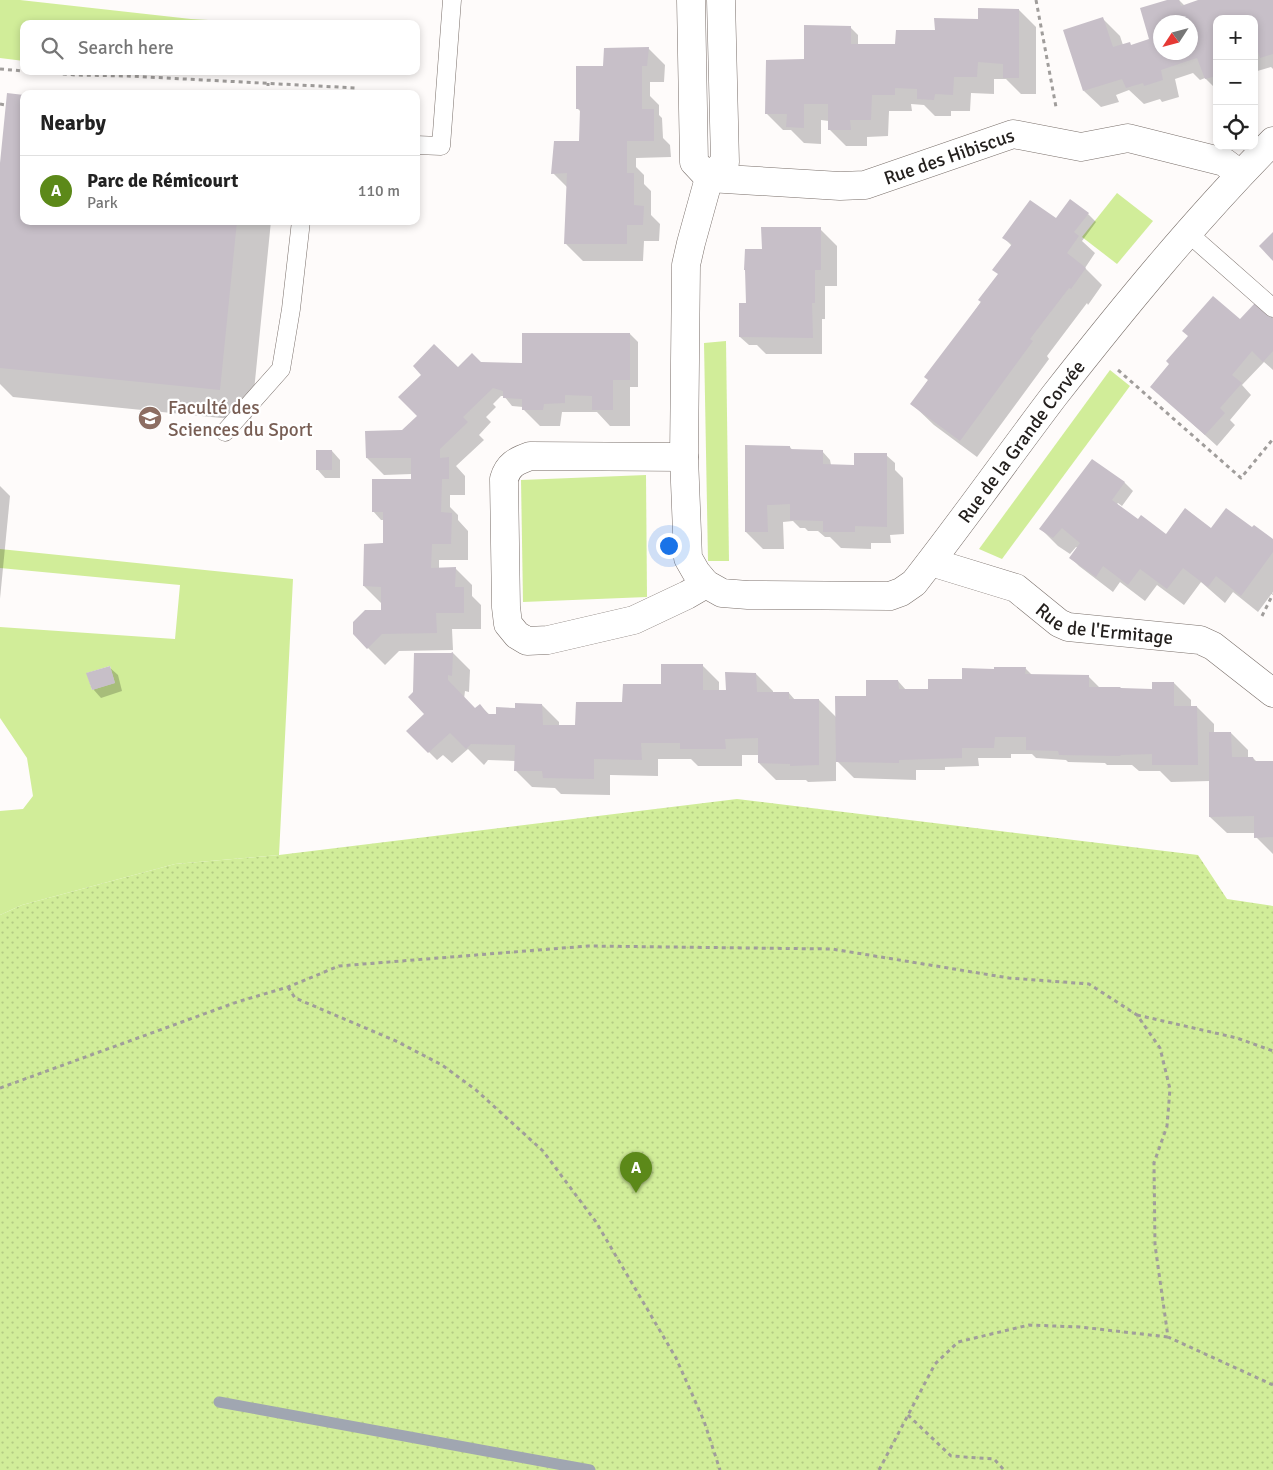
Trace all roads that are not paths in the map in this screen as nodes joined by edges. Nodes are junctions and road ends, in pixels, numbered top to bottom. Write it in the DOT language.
graph roads {
  1 [pos="452,0"];
  2 [pos="691,0"];
  3 [pos="720,0"];
  4 [pos="1273,141"];
  5 [pos="420,145"];
  6 [pos="1240,174"];
  7 [pos="709,178"];
  8 [pos="301,225"];
  9 [pos="1188,233"];
  10 [pos="1273,308"];
  11 [pos="225,432"];
  12 [pos="684,458"];
  13 [pos="931,562"];
  14 [pos="706,584"];
  15 [pos="1273,693"];
  1 -- 5 [label="lane"];
  2 -- 7 [label="street"];
  3 -- 7 [label="street"];
  4 -- 6 [label="street, Rue de la Grande Corvée"];
  6 -- 7 [label="street, Rue des Hibiscus"];
  6 -- 9 [label="street, Rue de la Grande Corvée"];
  7 -- 12 [label="street"];
  8 -- 11 [label="lane"];
  9 -- 10 [label="lane"];
  9 -- 13 [label="street, Rue de la Grande Corvée"];
  12 -- 14 [label="street"];
  12 -- 14 [label="street"];
  13 -- 14 [label="street, Rue de la Grande Corvée"];
  13 -- 15 [label="street, Rue de l'Ermitage"];
}
